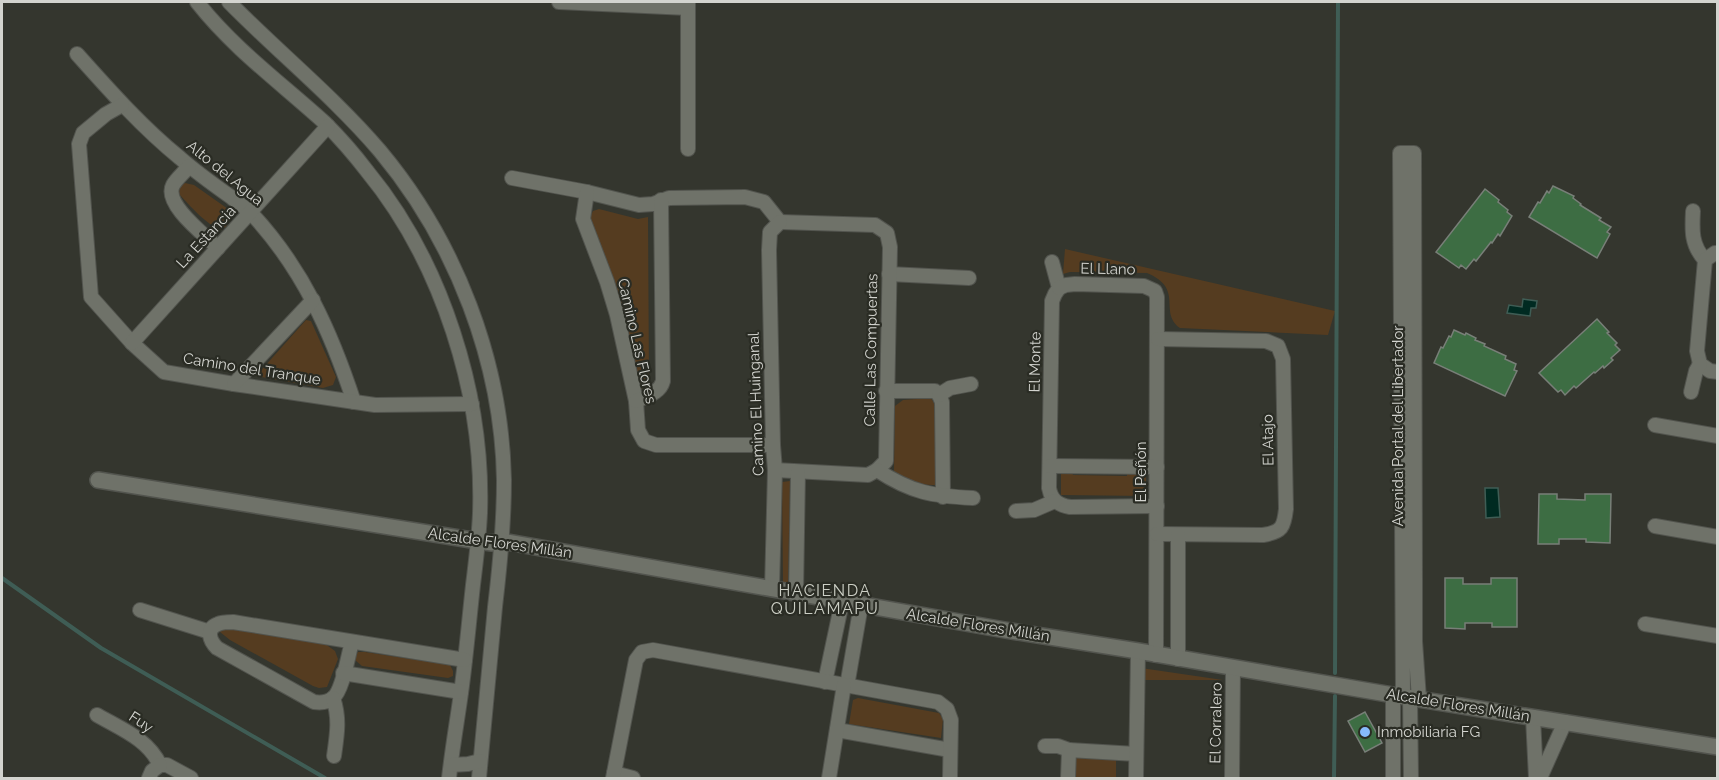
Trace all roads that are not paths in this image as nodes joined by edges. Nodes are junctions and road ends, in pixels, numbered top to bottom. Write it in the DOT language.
graph roads {
  1 [pos="229,2"];
  2 [pos="559,2"];
  3 [pos="203,4"];
  4 [pos="688,5"];
  5 [pos="77,54"];
  6 [pos="122,105"];
  7 [pos="328,126"];
  8 [pos="688,148"];
  9 [pos="1407,153"];
  10 [pos="189,166"];
  11 [pos="512,178"];
  12 [pos="587,192"];
  13 [pos="661,200"];
  14 [pos="1694,211"];
  15 [pos="251,213"];
  16 [pos="780,222"];
  17 [pos="218,248"];
  18 [pos="1712,256"];
  19 [pos="1052,262"];
  20 [pos="890,274"];
  21 [pos="969,278"];
  22 [pos="1059,288"];
  23 [pos="1155,291"];
  24 [pos="313,300"];
  25 [pos="476,324"];
  26 [pos="454,337"];
  27 [pos="1158,339"];
  28 [pos="132,343"];
  29 [pos="1700,364"];
  30 [pos="1718,372"];
  31 [pos="234,384"];
  32 [pos="971,384"];
  33 [pos="886,391"];
  34 [pos="1691,392"];
  35 [pos="939,395"];
  36 [pos="636,401"];
  37 [pos="354,402"];
  38 [pos="472,404"];
  39 [pos="1655,425"];
  40 [pos="1718,436"];
  41 [pos="773,445"];
  42 [pos="1050,466"];
  43 [pos="1157,466"];
  44 [pos="775,470"];
  45 [pos="877,470"];
  46 [pos="798,472"];
  47 [pos="98,480"];
  48 [pos="943,497"];
  49 [pos="973,498"];
  50 [pos="1055,501"];
  51 [pos="1158,506"];
  52 [pos="1016,511"];
  53 [pos="1655,526"];
  54 [pos="1157,534"];
  55 [pos="1178,535"];
  56 [pos="1718,537"];
  57 [pos="478,541"];
  58 [pos="502,541"];
  59 [pos="772,589"];
  60 [pos="796,593"];
  61 [pos="842,602"];
  62 [pos="861,605"];
  63 [pos="141,610"];
  64 [pos="1645,624"];
  65 [pos="210,632"];
  66 [pos="1718,636"];
  67 [pos="352,642"];
  68 [pos="1138,651"];
  69 [pos="1156,655"];
  70 [pos="1178,659"];
  71 [pos="465,660"];
  72 [pos="1233,668"];
  73 [pos="343,673"];
  74 [pos="825,682"];
  75 [pos="845,685"];
  76 [pos="461,692"];
  77 [pos="1406,697"];
  78 [pos="333,698"];
  79 [pos="97,715"];
  80 [pos="1533,717"];
  81 [pos="1564,722"];
  82 [pos="837,730"];
  83 [pos="1045,746"];
  84 [pos="1718,747"];
  85 [pos="950,750"];
  86 [pos="1069,750"];
  87 [pos="1136,754"];
  88 [pos="334,756"];
  89 [pos="480,761"];
  90 [pos="159,765"];
  91 [pos="450,772"];
  92 [pos="613,776"];
  93 [pos="149,778"];
  94 [pos="191,778"];
  95 [pos="479,778"];
  96 [pos="633,778"];
  97 [pos="829,778"];
  98 [pos="950,778"];
  99 [pos="1068,778"];
  100 [pos="1136,778"];
  101 [pos="1232,778"];
  102 [pos="1393,778"];
  103 [pos="1410,778"];
  104 [pos="1538,778"];
  1 -- 25 [label="street"];
  2 -- 4 [label="street"];
  3 -- 7 [label="street"];
  4 -- 8 [label="street"];
  5 -- 6 [label="street, Alto del Agua"];
  6 -- 10 [label="street, Alto del Agua"];
  6 -- 28 [label="street, Camino del Tranque"];
  7 -- 15 [label="street, La Estancia"];
  7 -- 26 [label="street"];
  9 -- 77 [label="street, Avenida Portal del Libertador"];
  10 -- 15 [label="street, Alto del Agua"];
  10 -- 17 [label="street"];
  11 -- 12 [label="street"];
  12 -- 13 [label="street"];
  12 -- 36 [label="street, Camino Las Flores"];
  13 -- 16 [label="street"];
  13 -- 36 [label="street"];
  14 -- 18 [label="street"];
  15 -- 17 [label="street, La Estancia"];
  15 -- 24 [label="street, Alto del Agua"];
  16 -- 20 [label="street, Calle Las Compuertas"];
  16 -- 41 [label="street, Camino El Huinganal"];
  17 -- 28 [label="street, La Estancia"];
  18 -- 29 [label="street"];
  19 -- 22 [label="street, El Monte"];
  20 -- 21 [label="street"];
  20 -- 33 [label="street, Calle Las Compuertas"];
  22 -- 23 [label="street, El Llano"];
  22 -- 42 [label="street, El Monte"];
  23 -- 27 [label="street, El Peñón"];
  24 -- 31 [label="street"];
  24 -- 37 [label="street, Alto del Agua"];
  25 -- 26 [label="street"];
  25 -- 58 [label="street"];
  26 -- 38 [label="street"];
  27 -- 43 [label="street, El Peñón"];
  27 -- 55 [label="street, El Atajo"];
  28 -- 31 [label="street, Camino del Tranque"];
  29 -- 30 [label="street"];
  29 -- 34 [label="street"];
  31 -- 37 [label="street, Camino del Tranque"];
  32 -- 35 [label="street"];
  33 -- 35 [label="street"];
  33 -- 45 [label="street, Calle Las Compuertas"];
  35 -- 48 [label="street"];
  36 -- 41 [label="street, Camino Las Flores"];
  37 -- 38 [label="street, Camino del Tranque"];
  38 -- 57 [label="street"];
  39 -- 40 [label="street"];
  41 -- 44 [label="street, Camino El Huinganal"];
  42 -- 43 [label="street"];
  42 -- 50 [label="street, El Monte"];
  43 -- 51 [label="street, El Peñón"];
  44 -- 46 [label="street"];
  44 -- 59 [label="street, Camino El Huinganal"];
  45 -- 46 [label="street"];
  45 -- 48 [label="street"];
  46 -- 60 [label="street"];
  47 -- 57 [label="street, Alcalde Flores Millán"];
  48 -- 49 [label="street"];
  50 -- 51 [label="street"];
  50 -- 52 [label="street"];
  51 -- 54 [label="street, El Peñón"];
  53 -- 56 [label="street"];
  54 -- 55 [label="street, El Atajo"];
  54 -- 69 [label="street, El Peñón"];
  55 -- 70 [label="street"];
  57 -- 58 [label="street, Alcalde Flores Millán"];
  57 -- 71 [label="street"];
  58 -- 59 [label="street, Alcalde Flores Millán"];
  58 -- 89 [label="street"];
  59 -- 60 [label="street, Alcalde Flores Millán"];
  60 -- 61 [label="street, Alcalde Flores Millán"];
  61 -- 62 [label="street, Alcalde Flores Millán"];
  61 -- 74 [label="street"];
  62 -- 68 [label="street, Alcalde Flores Millán"];
  62 -- 75 [label="street"];
  63 -- 65 [label="street"];
  64 -- 66 [label="street"];
  65 -- 67 [label="street"];
  65 -- 78 [label="street"];
  67 -- 71 [label="street"];
  67 -- 73 [label="street"];
  68 -- 69 [label="street, Alcalde Flores Millán"];
  68 -- 87 [label="street"];
  69 -- 70 [label="street, Alcalde Flores Millán"];
  70 -- 72 [label="street, Alcalde Flores Millán"];
  71 -- 76 [label="street"];
  72 -- 77 [label="street, Alcalde Flores Millán"];
  72 -- 101 [label="street, El Corralero"];
  73 -- 76 [label="street"];
  73 -- 78 [label="street"];
  74 -- 75 [label="street"];
  74 -- 92 [label="street"];
  75 -- 82 [label="street"];
  75 -- 85 [label="street"];
  76 -- 91 [label="street"];
  77 -- 80 [label="street, Alcalde Flores Millán"];
  77 -- 102 [label="street, Avenida Portal del Libertador"];
  77 -- 103 [label="street, Avenida Portal del Libertador"];
  78 -- 88 [label="street"];
  79 -- 90 [label="street, Fuy"];
  80 -- 81 [label="street, Alcalde Flores Millán"];
  80 -- 104 [label="street"];
  81 -- 84 [label="street, Alcalde Flores Millán"];
  81 -- 104 [label="street"];
  82 -- 85 [label="street"];
  82 -- 97 [label="street"];
  83 -- 86 [label="street"];
  85 -- 98 [label="street"];
  86 -- 87 [label="street"];
  86 -- 99 [label="street"];
  87 -- 100 [label="street"];
  89 -- 91 [label="street"];
  89 -- 95 [label="street"];
  90 -- 93 [label="street"];
  90 -- 94 [label="street"];
  92 -- 96 [label="street"];
}
